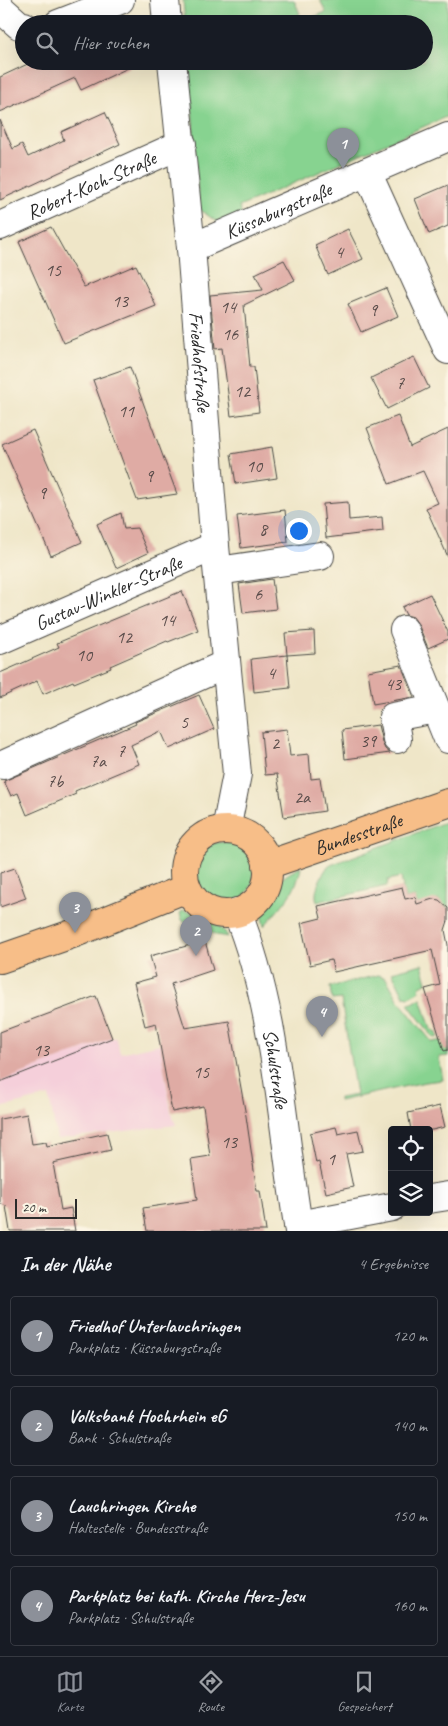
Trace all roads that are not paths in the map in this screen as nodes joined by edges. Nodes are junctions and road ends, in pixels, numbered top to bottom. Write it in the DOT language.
graph roads {
  1 [pos="120,0"];
  2 [pos="165,0"];
  3 [pos="0,8"];
  4 [pos="81,15"];
  5 [pos="167,15"];
  6 [pos="15,21"];
  7 [pos="173,70"];
  8 [pos="448,137"];
  9 [pos="182,144"];
  10 [pos="367,172"];
  11 [pos="0,226"];
  12 [pos="191,248"];
  13 [pos="448,350"];
  14 [pos="320,556"];
  15 [pos="217,559"];
  16 [pos="404,630"];
  17 [pos="0,640"];
  18 [pos="226,664"];
  19 [pos="436,709"];
  20 [pos="397,739"];
  21 [pos="448,739"];
  22 [pos="3,765"];
  23 [pos="448,803"];
  24 [pos="226,830"];
  25 [pos="267,865"];
  26 [pos="187,888"];
  27 [pos="237,912"];
  28 [pos="0,959"];
  29 [pos="448,1196"];
  30 [pos="433,1199"];
  31 [pos="388,1208"];
  32 [pos="299,1228"];
  1 -- 4 [label="street"];
  2 -- 5 [label="street"];
  3 -- 6 [label="street"];
  7 -- 9 [label="street, Friedhofstraße"];
  8 -- 10 [label="street, Küssaburgstraße"];
  9 -- 11 [label="street, Robert-Koch-Straße"];
  9 -- 12 [label="street, Friedhofstraße"];
  10 -- 12 [label="street, Küssaburgstraße"];
  10 -- 13 [label="street"];
  12 -- 15 [label="street, Friedhofstraße"];
  14 -- 15 [label="street, Gustav-Winkler-Straße"];
  15 -- 17 [label="street, Gustav-Winkler-Straße"];
  15 -- 18 [label="street, Friedhofstraße"];
  16 -- 19 [label="street"];
  18 -- 22 [label="street"];
  18 -- 24 [label="street, Friedhofstraße"];
  19 -- 20 [label="street"];
  19 -- 21 [label="street"];
  23 -- 25 [label="main road, Bundesstraße"];
  24 -- 25 [label="main road"];
  24 -- 26 [label="main road"];
  25 -- 27 [label="main road"];
  26 -- 27 [label="main road"];
  26 -- 28 [label="main road"];
  27 -- 32 [label="street, Schulstraße"];
  29 -- 30 [label="street"];
  31 -- 32 [label="street"];
}
